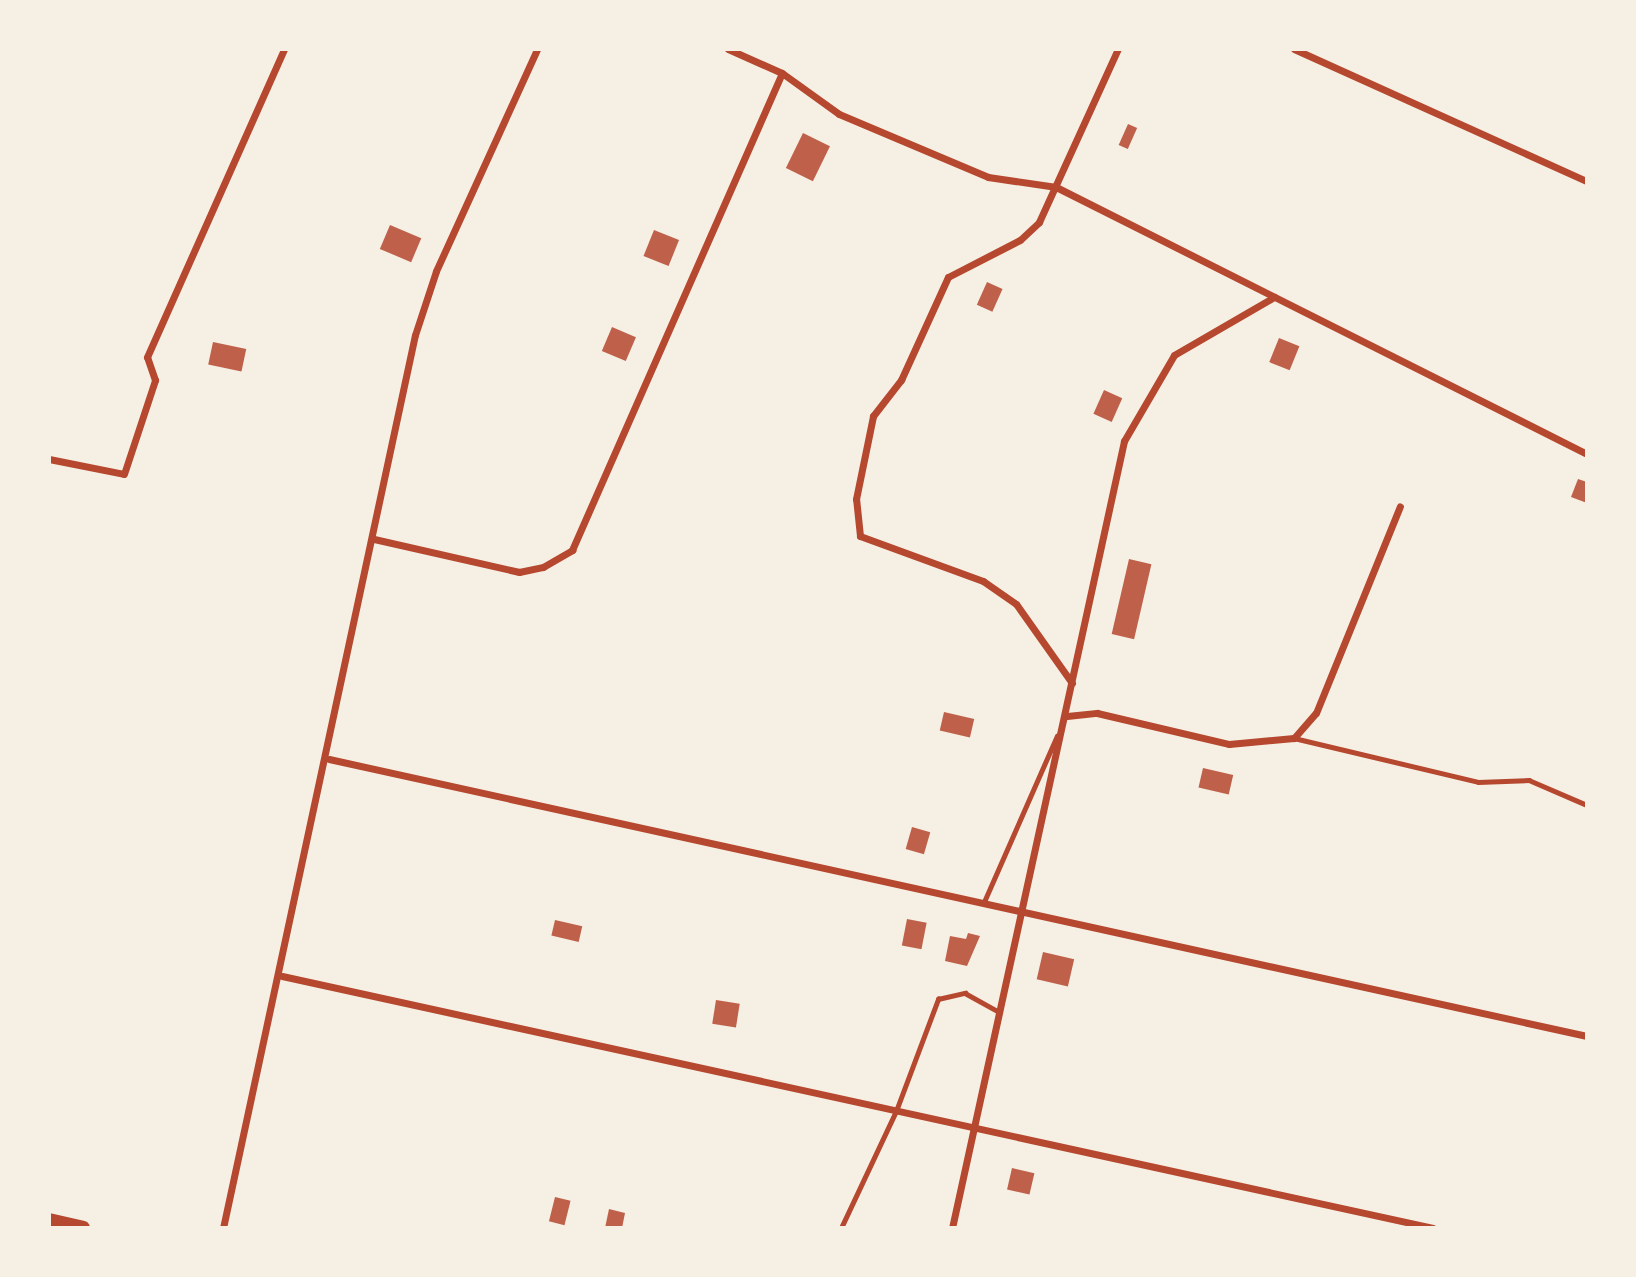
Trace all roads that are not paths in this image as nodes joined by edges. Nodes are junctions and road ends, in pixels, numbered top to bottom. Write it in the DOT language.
graph roads {
  1 [pos="284,49"];
  2 [pos="537,49"];
  3 [pos="728,49"];
  4 [pos="1118,49"];
  5 [pos="1294,49"];
  6 [pos="782,73"];
  7 [pos="1587,181"];
  8 [pos="1056,187"];
  9 [pos="1274,297"];
  10 [pos="1587,454"];
  11 [pos="49,459"];
  12 [pos="1400,506"];
  13 [pos="373,539"];
  14 [pos="1072,683"];
  15 [pos="1067,716"];
  16 [pos="1294,738"];
  17 [pos="329,759"];
  18 [pos="1587,805"];
  19 [pos="984,902"];
  20 [pos="1020,910"];
  21 [pos="282,976"];
  22 [pos="999,1012"];
  23 [pos="1587,1036"];
  24 [pos="896,1111"];
  25 [pos="974,1127"];
  26 [pos="49,1220"];
  27 [pos="83,1228"];
  28 [pos="223,1228"];
  29 [pos="841,1228"];
  30 [pos="952,1228"];
  31 [pos="1433,1228"];
  1 -- 11 [label="street"];
  2 -- 13 [label="street"];
  3 -- 6 [label="street"];
  4 -- 8 [label="street"];
  5 -- 7 [label="street"];
  6 -- 8 [label="street"];
  6 -- 13 [label="street"];
  8 -- 9 [label="street"];
  8 -- 14 [label="street"];
  9 -- 10 [label="street"];
  9 -- 14 [label="street"];
  12 -- 16 [label="street"];
  13 -- 17 [label="street"];
  14 -- 15 [label="street"];
  15 -- 16 [label="street"];
  15 -- 19 [label="lane"];
  15 -- 20 [label="street"];
  16 -- 18 [label="lane"];
  17 -- 19 [label="street"];
  17 -- 21 [label="street"];
  19 -- 20 [label="street"];
  20 -- 22 [label="street"];
  20 -- 23 [label="street"];
  21 -- 24 [label="street"];
  21 -- 28 [label="street"];
  22 -- 24 [label="lane"];
  22 -- 25 [label="street"];
  24 -- 25 [label="street"];
  24 -- 29 [label="lane"];
  25 -- 30 [label="street"];
  25 -- 31 [label="street"];
  26 -- 27 [label="main road"];
}
